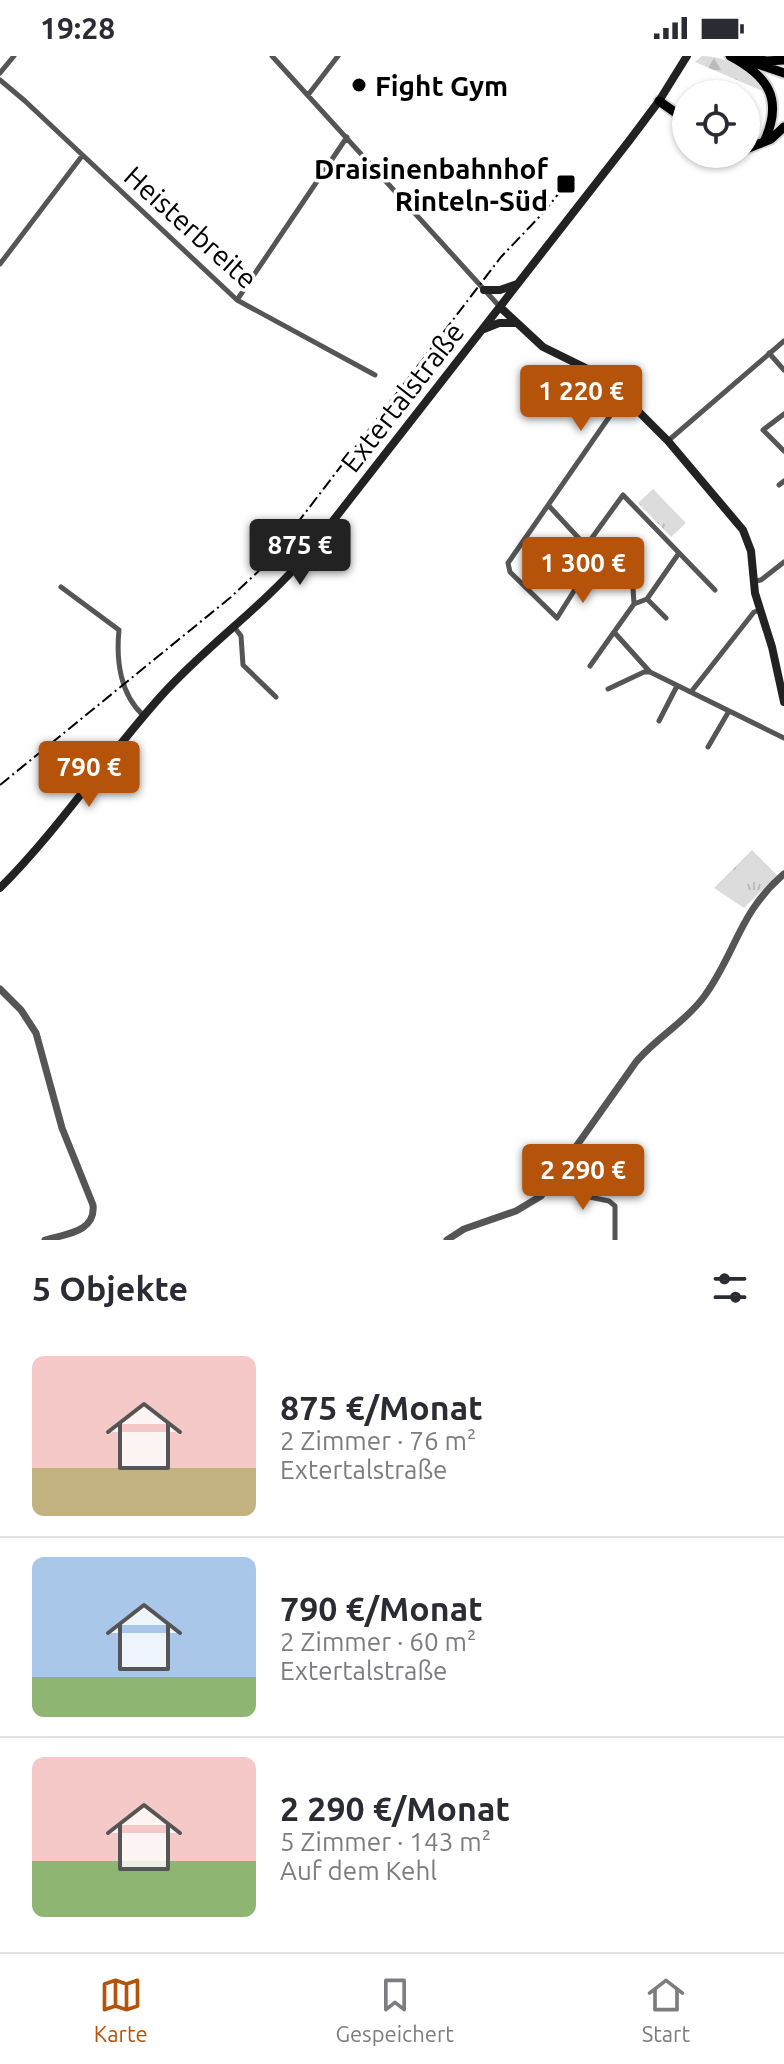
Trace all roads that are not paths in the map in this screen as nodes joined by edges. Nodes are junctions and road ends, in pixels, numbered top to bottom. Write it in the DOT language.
graph roads {
  1 [pos="14,56"];
  2 [pos="272,56"];
  3 [pos="338,56"];
  4 [pos="687,56"];
  5 [pos="732,56"];
  6 [pos="744,56"];
  7 [pos="784,60"];
  8 [pos="0,73"];
  9 [pos="784,73"];
  10 [pos="0,80"];
  11 [pos="308,95"];
  12 [pos="659,101"];
  13 [pos="672,110"];
  14 [pos="784,127"];
  15 [pos="347,137"];
  16 [pos="764,142"];
  17 [pos="760,144"];
  18 [pos="82,156"];
  19 [pos="0,264"];
  20 [pos="517,284"];
  21 [pos="484,290"];
  22 [pos="237,300"];
  23 [pos="500,307"];
  24 [pos="515,323"];
  25 [pos="483,329"];
  26 [pos="784,341"];
  27 [pos="769,353"];
  28 [pos="784,370"];
  29 [pos="375,375"];
  30 [pos="624,396"];
  31 [pos="784,414"];
  32 [pos="668,441"];
  33 [pos="784,451"];
  34 [pos="548,506"];
  35 [pos="586,546"];
  36 [pos="679,553"];
  37 [pos="784,562"];
  38 [pos="614,568"];
  39 [pos="754,581"];
  40 [pos="61,587"];
  41 [pos="715,590"];
  42 [pos="647,599"];
  43 [pos="634,604"];
  44 [pos="760,610"];
  45 [pos="666,618"];
  46 [pos="235,628"];
  47 [pos="614,632"];
  48 [pos="590,666"];
  49 [pos="650,672"];
  50 [pos="677,686"];
  51 [pos="608,689"];
  52 [pos="691,692"];
  53 [pos="276,697"];
  54 [pos="784,702"];
  55 [pos="729,711"];
  56 [pos="144,716"];
  57 [pos="659,721"];
  58 [pos="784,738"];
  59 [pos="708,747"];
  60 [pos="784,874"];
  61 [pos="0,888"];
  62 [pos="0,989"];
  63 [pos="557,1175"];
  64 [pos="45,1240"];
  65 [pos="447,1240"];
  66 [pos="615,1240"];
  1 -- 8 [label="street"];
  2 -- 11 [label="street"];
  3 -- 11 [label="street"];
  4 -- 12 [label="main road, Extertalstraße"];
  5 -- 9 [label="main road"];
  5 -- 16 [label="main road"];
  6 -- 7 [label="main road"];
  10 -- 18 [label="street, Heisterbreite"];
  11 -- 15 [label="street"];
  12 -- 13 [label="main road"];
  12 -- 20 [label="main road, Extertalstraße"];
  14 -- 16 [label="main road"];
  15 -- 21 [label="street"];
  15 -- 22 [label="street"];
  16 -- 17 [label="main road"];
  18 -- 19 [label="street"];
  18 -- 22 [label="street, Heisterbreite"];
  20 -- 21 [label="main road"];
  20 -- 23 [label="main road, Extertalstraße"];
  21 -- 23 [label="street"];
  22 -- 29 [label="street, Heisterbreite"];
  23 -- 24 [label="main road"];
  23 -- 25 [label="main road, Extertalstraße"];
  24 -- 25 [label="main road"];
  24 -- 30 [label="main road"];
  25 -- 46 [label="main road, Extertalstraße"];
  26 -- 27 [label="street"];
  27 -- 28 [label="street"];
  27 -- 32 [label="street"];
  30 -- 32 [label="main road"];
  30 -- 34 [label="street"];
  31 -- 33 [label="street"];
  32 -- 39 [label="main road"];
  34 -- 35 [label="street"];
  34 -- 35 [label="street"];
  35 -- 36 [label="street"];
  36 -- 41 [label="street"];
  36 -- 42 [label="street"];
  37 -- 39 [label="street"];
  38 -- 43 [label="street"];
  39 -- 44 [label="main road"];
  40 -- 56 [label="street"];
  42 -- 43 [label="street"];
  42 -- 45 [label="street"];
  43 -- 47 [label="street"];
  44 -- 52 [label="street"];
  44 -- 54 [label="main road"];
  46 -- 53 [label="street"];
  46 -- 56 [label="main road, Extertalstraße"];
  47 -- 48 [label="street"];
  47 -- 49 [label="street"];
  49 -- 50 [label="street"];
  49 -- 51 [label="street"];
  50 -- 52 [label="street"];
  50 -- 57 [label="street"];
  52 -- 55 [label="street"];
  55 -- 58 [label="street"];
  55 -- 59 [label="street"];
  56 -- 61 [label="main road, Extertalstraße"];
  60 -- 63 [label="street"];
  62 -- 64 [label="street"];
  63 -- 65 [label="street"];
  63 -- 66 [label="street"];
}
